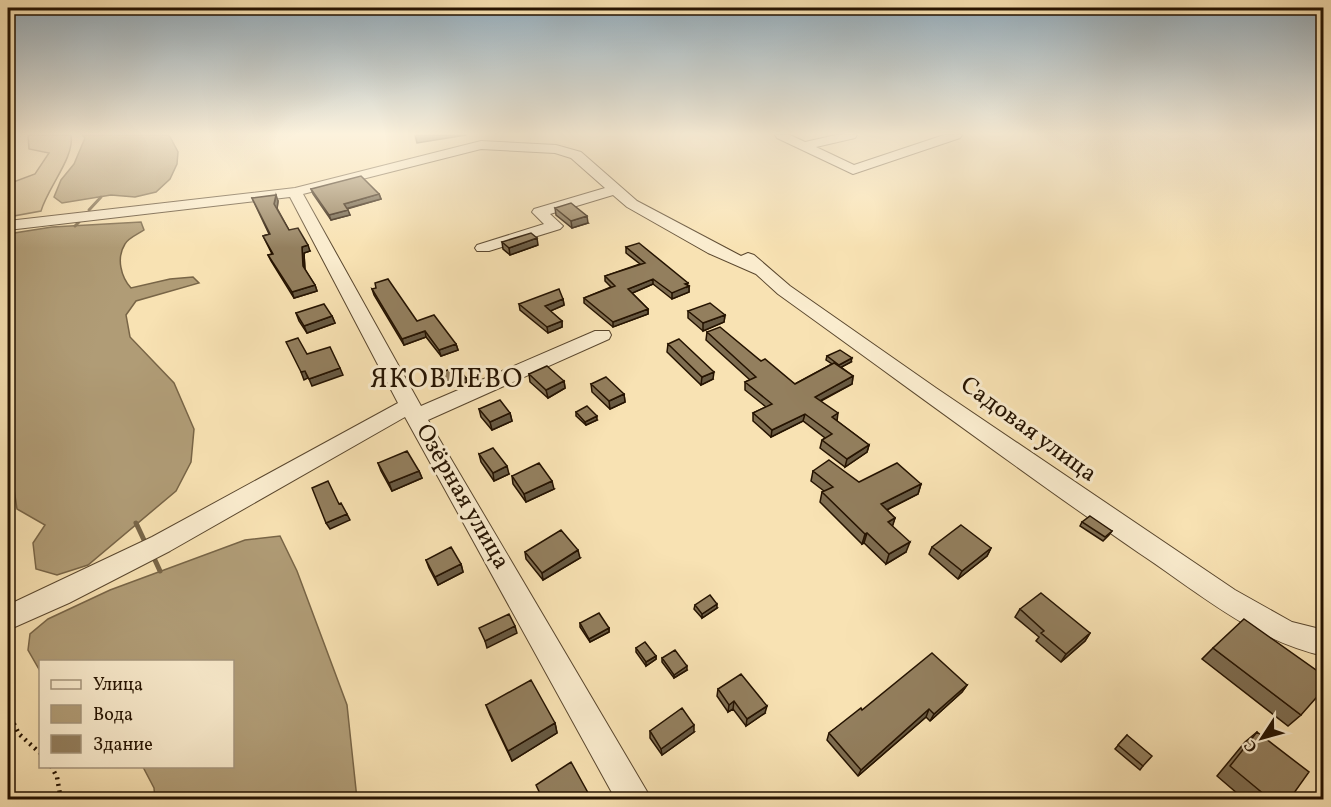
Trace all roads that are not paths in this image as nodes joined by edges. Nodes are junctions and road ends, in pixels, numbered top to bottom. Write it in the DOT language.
graph roads {
  1 [pos="376,173"];
  2 [pos="595,173"];
  3 [pos="614,190"];
  4 [pos="295,192"];
  5 [pos="8,225"];
  6 [pos="483,248"];
  7 [pos="602,335"];
  8 [pos="413,411"];
  9 [pos="8,618"];
  10 [pos="1320,646"];
  11 [pos="635,800"];
  1 -- 4 [label="street"];
  2 -- 3 [label="street, Садовая улица"];
  3 -- 6 [label="street"];
  3 -- 10 [label="street, Садовая улица"];
  4 -- 5 [label="street"];
  4 -- 8 [label="street, Озёрная улица"];
  7 -- 8 [label="street"];
  8 -- 9 [label="street"];
  8 -- 11 [label="street, Озёрная улица"];
}
